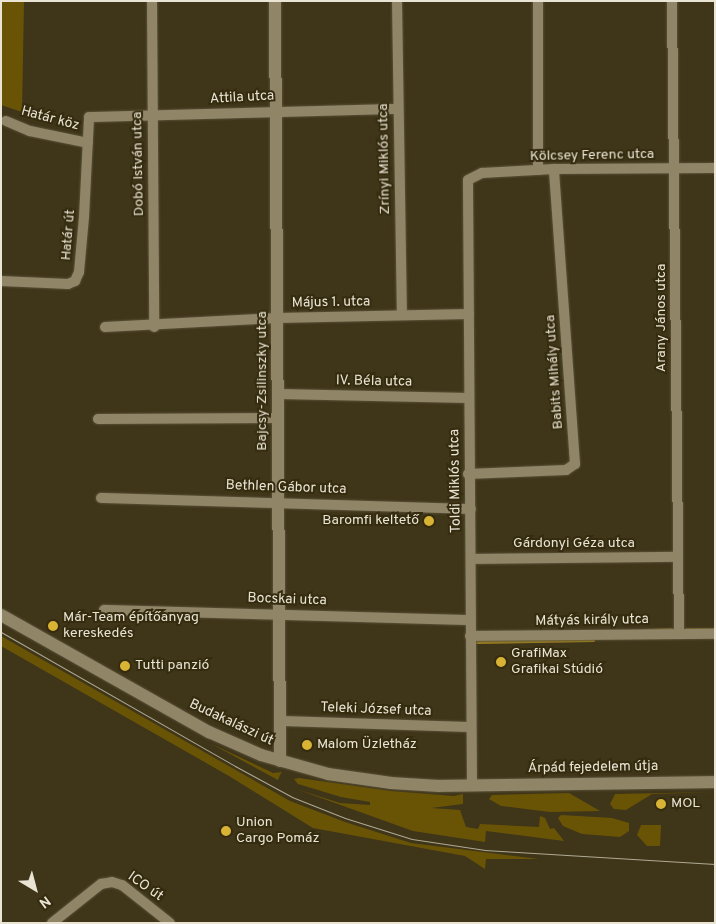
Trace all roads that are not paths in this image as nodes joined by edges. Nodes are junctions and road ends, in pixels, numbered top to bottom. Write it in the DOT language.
graph roads {
  1 [pos="152,1"];
  2 [pos="275,1"];
  3 [pos="397,1"];
  4 [pos="538,1"];
  5 [pos="672,1"];
  6 [pos="397,109"];
  7 [pos="276,110"];
  8 [pos="89,116"];
  9 [pos="152,116"];
  10 [pos="6,121"];
  11 [pos="88,143"];
  12 [pos="674,168"];
  13 [pos="715,168"];
  14 [pos="554,169"];
  15 [pos="538,170"];
  16 [pos="470,177"];
  17 [pos="1,281"];
  18 [pos="469,314"];
  19 [pos="402,315"];
  20 [pos="277,318"];
  21 [pos="154,326"];
  22 [pos="105,327"];
  23 [pos="278,394"];
  24 [pos="469,398"];
  25 [pos="278,418"];
  26 [pos="98,419"];
  27 [pos="468,474"];
  28 [pos="101,498"];
  29 [pos="278,501"];
  30 [pos="471,509"];
  31 [pos="678,558"];
  32 [pos="471,559"];
  33 [pos="104,610"];
  34 [pos="280,614"];
  35 [pos="1,615"];
  36 [pos="470,620"];
  37 [pos="679,634"];
  38 [pos="715,634"];
  39 [pos="470,636"];
  40 [pos="280,721"];
  41 [pos="471,727"];
  42 [pos="280,761"];
  43 [pos="715,782"];
  44 [pos="472,785"];
  45 [pos="52,923"];
  46 [pos="170,923"];
  1 -- 9 [label="street, Dobó István utca"];
  2 -- 7 [label="street, Bajcsy-Zsilinszky utca"];
  3 -- 6 [label="street, Zrínyi Miklós utca"];
  4 -- 15 [label="street"];
  5 -- 12 [label="street, Arany János utca"];
  6 -- 7 [label="street, Attila utca"];
  6 -- 19 [label="street, Zrínyi Miklós utca"];
  7 -- 9 [label="street, Attila utca"];
  7 -- 20 [label="street, Bajcsy-Zsilinszky utca"];
  8 -- 9 [label="street, Attila utca"];
  8 -- 11 [label="street, Határ út"];
  9 -- 21 [label="street, Dobó István utca"];
  10 -- 11 [label="street, Határ köz"];
  11 -- 17 [label="street, Határ út"];
  12 -- 13 [label="street, Kölcsey Ferenc utca"];
  12 -- 14 [label="street, Kölcsey Ferenc utca"];
  12 -- 31 [label="street, Arany János utca"];
  14 -- 15 [label="street, Kölcsey Ferenc utca"];
  14 -- 27 [label="street, Babits Mihály utca"];
  15 -- 16 [label="street, Kölcsey Ferenc utca"];
  16 -- 18 [label="street, Toldi Miklós utca"];
  18 -- 19 [label="street, Május 1. utca"];
  18 -- 24 [label="street, Toldi Miklós utca"];
  19 -- 20 [label="street, Május 1. utca"];
  20 -- 21 [label="street, Május 1. utca"];
  20 -- 23 [label="street, Bajcsy-Zsilinszky utca"];
  21 -- 22 [label="street, Május 1. utca"];
  23 -- 24 [label="street, IV. Béla utca"];
  23 -- 25 [label="street, Bajcsy-Zsilinszky utca"];
  24 -- 27 [label="street, Toldi Miklós utca"];
  25 -- 26 [label="street"];
  25 -- 29 [label="street, Bajcsy-Zsilinszky utca"];
  27 -- 30 [label="street, Toldi Miklós utca"];
  28 -- 29 [label="street, Bethlen Gábor utca"];
  29 -- 30 [label="street, Bethlen Gábor utca"];
  29 -- 34 [label="street, Bajcsy-Zsilinszky utca"];
  30 -- 32 [label="street, Toldi Miklós utca"];
  31 -- 32 [label="street, Gárdonyi Géza utca"];
  31 -- 37 [label="street, Arany János utca"];
  32 -- 36 [label="street, Toldi Miklós utca"];
  33 -- 34 [label="street, Bocskai utca"];
  34 -- 36 [label="street, Bocskai utca"];
  34 -- 40 [label="street, Bajcsy-Zsilinszky utca"];
  35 -- 42 [label="street, Budakalászi út"];
  36 -- 39 [label="street, Toldi Miklós utca"];
  37 -- 38 [label="street, Mátyás király utca"];
  37 -- 39 [label="street, Mátyás király utca"];
  39 -- 41 [label="street, Toldi Miklós utca"];
  40 -- 41 [label="street, Teleki József utca"];
  40 -- 42 [label="street, Bajcsy-Zsilinszky utca"];
  41 -- 44 [label="street, Toldi Miklós utca"];
  42 -- 44 [label="street, Budakalászi út"];
  43 -- 44 [label="street, Árpád fejedelem útja"];
  45 -- 46 [label="street, ICO út"];
}
